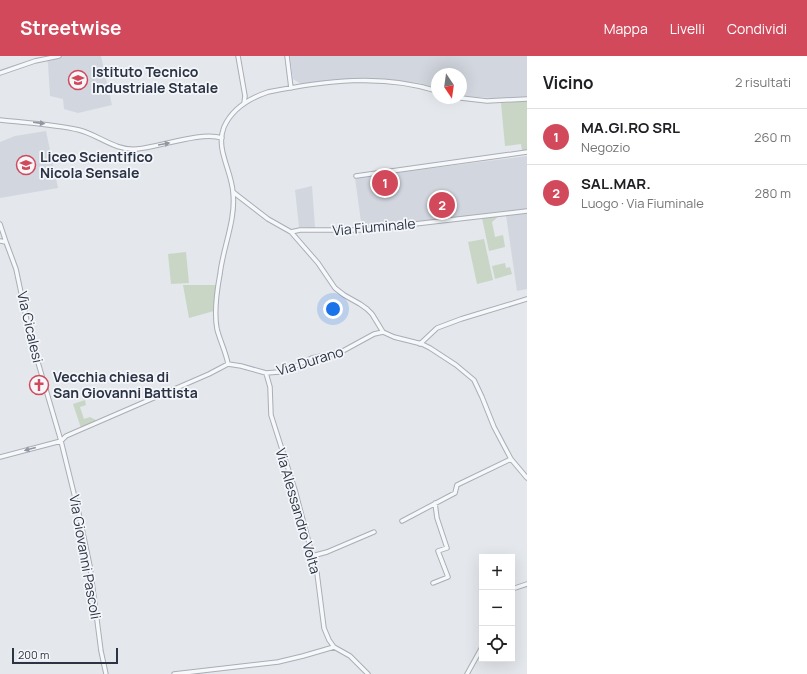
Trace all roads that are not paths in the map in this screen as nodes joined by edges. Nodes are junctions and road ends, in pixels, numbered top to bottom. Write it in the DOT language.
graph roads {
  1 [pos="59,56"];
  2 [pos="238,56"];
  3 [pos="288,56"];
  4 [pos="0,73"];
  5 [pos="291,88"];
  6 [pos="431,90"];
  7 [pos="467,99"];
  8 [pos="527,99"];
  9 [pos="244,103"];
  10 [pos="0,120"];
  11 [pos="222,138"];
  12 [pos="527,152"];
  13 [pos="356,176"];
  14 [pos="233,192"];
  15 [pos="527,211"];
  16 [pos="0,224"];
  17 [pos="291,232"];
  18 [pos="0,241"];
  19 [pos="6,242"];
  20 [pos="527,299"];
  21 [pos="383,332"];
  22 [pos="420,344"];
  23 [pos="228,364"];
  24 [pos="266,373"];
  25 [pos="61,441"];
  26 [pos="0,457"];
  27 [pos="511,459"];
  28 [pos="527,478"];
  29 [pos="436,503"];
  30 [pos="402,521"];
  31 [pos="374,532"];
  32 [pos="312,556"];
  33 [pos="433,583"];
  34 [pos="527,584"];
  35 [pos="515,588"];
  36 [pos="334,647"];
  37 [pos="479,652"];
  38 [pos="106,674"];
  39 [pos="174,674"];
  40 [pos="368,674"];
  41 [pos="467,674"];
  1 -- 4 [label="street"];
  2 -- 9 [label="street"];
  3 -- 5 [label="street"];
  5 -- 6 [label="street"];
  5 -- 9 [label="street"];
  7 -- 8 [label="street"];
  9 -- 11 [label="street"];
  10 -- 11 [label="street, one-way"];
  11 -- 14 [label="street"];
  12 -- 13 [label="street"];
  14 -- 17 [label="street"];
  14 -- 23 [label="street"];
  15 -- 17 [label="street, Via Fiuminale"];
  16 -- 19 [label="street, Via Cicalesi"];
  17 -- 21 [label="street"];
  18 -- 19 [label="street"];
  19 -- 25 [label="street, Via Cicalesi"];
  20 -- 22 [label="street"];
  21 -- 22 [label="street"];
  21 -- 24 [label="street, Via Durano"];
  22 -- 27 [label="street"];
  23 -- 24 [label="street, Via Durano"];
  23 -- 25 [label="street"];
  24 -- 32 [label="street, Via Alessandro Volta"];
  25 -- 26 [label="street, one-way"];
  25 -- 38 [label="street, Via Giovanni Pascoli"];
  27 -- 28 [label="street"];
  27 -- 29 [label="street"];
  29 -- 30 [label="street"];
  29 -- 33 [label="street"];
  31 -- 32 [label="street"];
  32 -- 36 [label="street, Via Alessandro Volta"];
  34 -- 35 [label="street"];
  36 -- 39 [label="street"];
  36 -- 40 [label="street"];
  37 -- 41 [label="street"];
}
